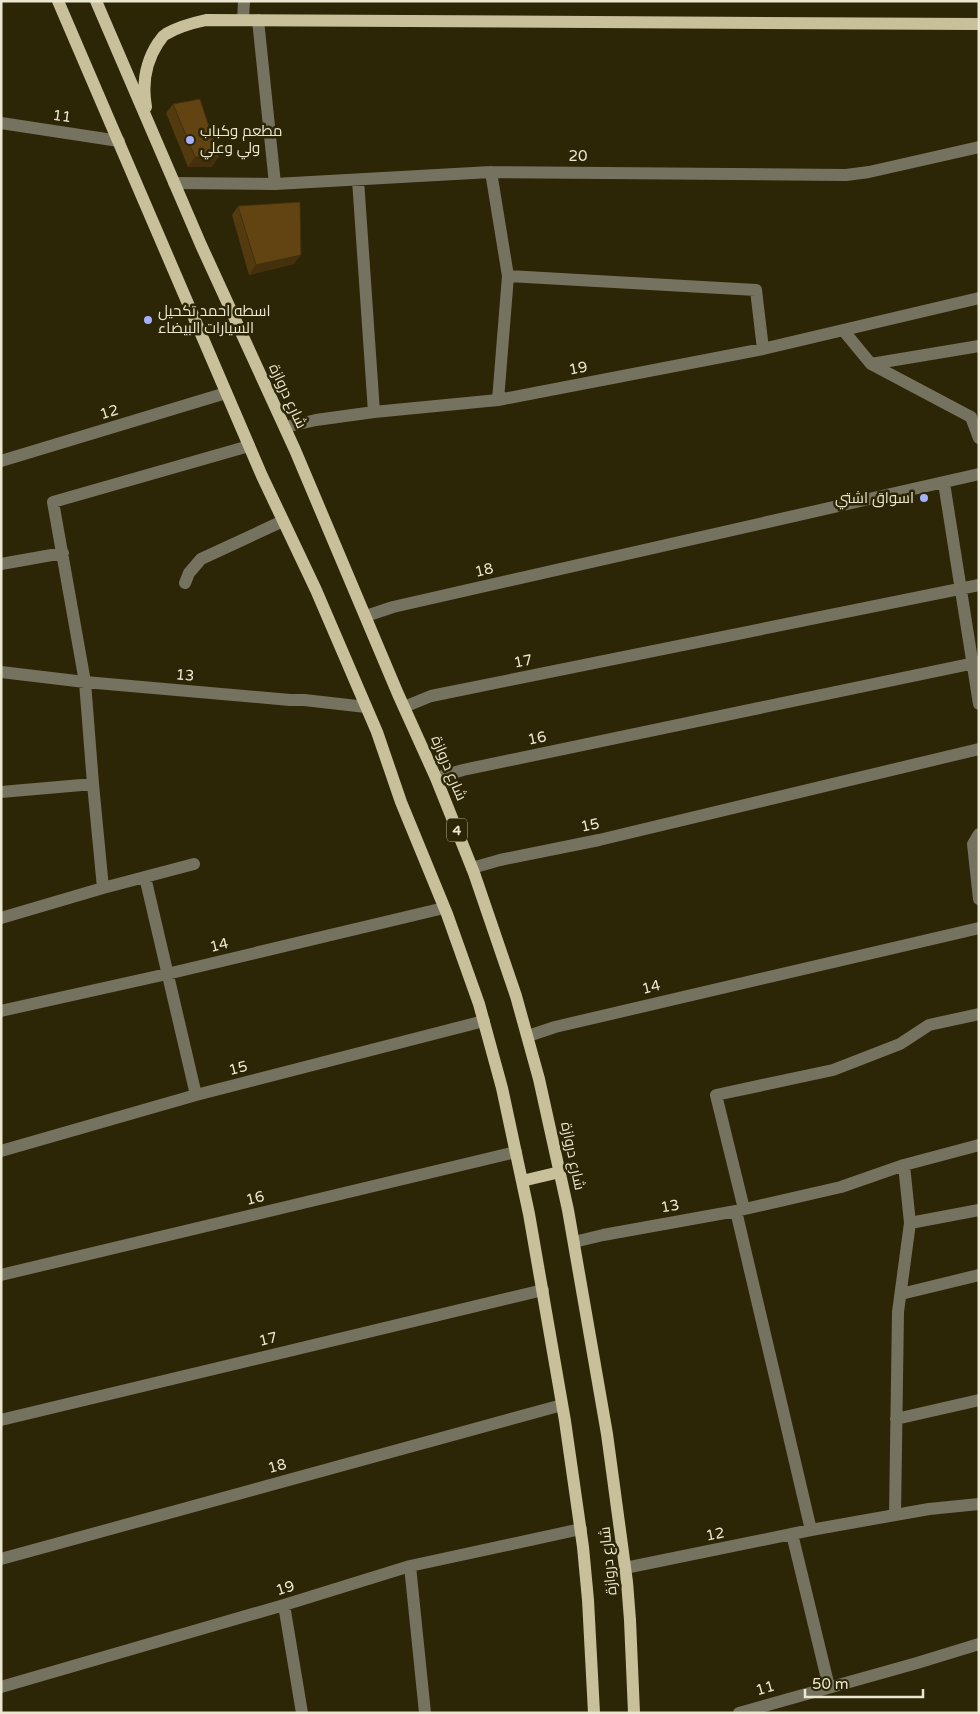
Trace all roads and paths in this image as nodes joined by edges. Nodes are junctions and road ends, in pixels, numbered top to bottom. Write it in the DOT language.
graph roads {
  1 [pos="58,1"];
  2 [pos="96,1"];
  3 [pos="244,1"];
  4 [pos="243,20"];
  5 [pos="258,20"];
  6 [pos="979,24"];
  7 [pos="1,124"];
  8 [pos="148,124"];
  9 [pos="118,141"];
  10 [pos="979,147"];
  11 [pos="491,172"];
  12 [pos="358,180"];
  13 [pos="174,182"];
  14 [pos="275,184"];
  15 [pos="508,276"];
  16 [pos="979,298"];
  17 [pos="843,330"];
  18 [pos="979,346"];
  19 [pos="763,349"];
  20 [pos="871,364"];
  21 [pos="226,393"];
  22 [pos="498,400"];
  23 [pos="374,412"];
  24 [pos="285,427"];
  25 [pos="979,438"];
  26 [pos="249,446"];
  27 [pos="1,461"];
  28 [pos="979,474"];
  29 [pos="944,483"];
  30 [pos="283,521"];
  31 [pos="63,553"];
  32 [pos="1,564"];
  33 [pos="185,583"];
  34 [pos="979,585"];
  35 [pos="962,589"];
  36 [pos="366,616"];
  37 [pos="976,663"];
  38 [pos="1,672"];
  39 [pos="85,682"];
  40 [pos="979,704"];
  41 [pos="404,707"];
  42 [pos="366,708"];
  43 [pos="979,749"];
  44 [pos="436,778"];
  45 [pos="93,784"];
  46 [pos="1,792"];
  47 [pos="979,834"];
  48 [pos="194,864"];
  49 [pos="472,868"];
  50 [pos="146,877"];
  51 [pos="103,888"];
  52 [pos="979,899"];
  53 [pos="444,908"];
  54 [pos="1,918"];
  55 [pos="979,928"];
  56 [pos="167,974"];
  57 [pos="1,1011"];
  58 [pos="979,1014"];
  59 [pos="484,1021"];
  60 [pos="528,1036"];
  61 [pos="196,1096"];
  62 [pos="979,1146"];
  63 [pos="1,1151"];
  64 [pos="516,1152"];
  65 [pos="904,1165"];
  66 [pos="560,1172"];
  67 [pos="522,1181"];
  68 [pos="740,1210"];
  69 [pos="979,1210"];
  70 [pos="910,1223"];
  71 [pos="574,1242"];
  72 [pos="1,1275"];
  73 [pos="979,1275"];
  74 [pos="543,1290"];
  75 [pos="901,1294"];
  76 [pos="979,1400"];
  77 [pos="562,1405"];
  78 [pos="896,1419"];
  79 [pos="1,1420"];
  80 [pos="979,1504"];
  81 [pos="896,1515"];
  82 [pos="581,1529"];
  83 [pos="811,1530"];
  84 [pos="792,1534"];
  85 [pos="1,1559"];
  86 [pos="410,1566"];
  87 [pos="625,1568"];
  88 [pos="284,1605"];
  89 [pos="978,1648"];
  90 [pos="1,1687"];
  91 [pos="829,1687"];
  92 [pos="302,1713"];
  93 [pos="425,1713"];
  94 [pos="594,1713"];
  95 [pos="634,1713"];
  96 [pos="739,1713"];
  1 -- 9 [label="main road, شارع دروازة"];
  2 -- 8 [label="main road, شارع دروازة / 4"];
  3 -- 4 [label="street"];
  4 -- 5 [label="main road"];
  4 -- 8 [label="main road"];
  5 -- 6 [label="main road"];
  5 -- 14 [label="street"];
  7 -- 9 [label="street, 11"];
  8 -- 13 [label="main road, شارع دروازة / 4"];
  9 -- 21 [label="main road, شارع دروازة"];
  10 -- 11 [label="street, 20"];
  11 -- 12 [label="street, 20"];
  11 -- 15 [label="street"];
  12 -- 14 [label="street, 20"];
  12 -- 23 [label="street"];
  13 -- 14 [label="street, 20"];
  13 -- 24 [label="main road, شارع دروازة / 4"];
  15 -- 19 [label="street"];
  15 -- 22 [label="street"];
  16 -- 17 [label="street, 19"];
  17 -- 19 [label="street, 19"];
  17 -- 20 [label="street"];
  18 -- 20 [label="street"];
  19 -- 22 [label="street, 19"];
  20 -- 25 [label="street"];
  21 -- 26 [label="main road, شارع دروازة"];
  21 -- 27 [label="street, 12"];
  22 -- 23 [label="street, 19"];
  23 -- 24 [label="street, 19"];
  24 -- 36 [label="main road, شارع دروازة / 4"];
  26 -- 30 [label="main road, شارع دروازة"];
  26 -- 31 [label="street"];
  28 -- 29 [label="street, 18"];
  29 -- 35 [label="street"];
  29 -- 36 [label="street, 18"];
  30 -- 33 [label="street"];
  30 -- 42 [label="main road, شارع دروازة"];
  31 -- 32 [label="street"];
  31 -- 39 [label="street"];
  34 -- 35 [label="street, 17"];
  35 -- 37 [label="street"];
  35 -- 41 [label="street, 17"];
  36 -- 41 [label="main road, شارع دروازة / 4"];
  37 -- 40 [label="street"];
  37 -- 44 [label="street, 16"];
  38 -- 39 [label="street, 13"];
  39 -- 42 [label="street, 13"];
  39 -- 45 [label="street"];
  41 -- 44 [label="main road, شارع دروازة / 4"];
  42 -- 53 [label="main road, شارع دروازة"];
  43 -- 49 [label="street, 15"];
  44 -- 49 [label="main road, شارع دروازة / 4"];
  45 -- 46 [label="street"];
  45 -- 51 [label="street"];
  47 -- 52 [label="street"];
  48 -- 50 [label="street"];
  49 -- 60 [label="main road, شارع دروازة / 4"];
  50 -- 51 [label="street"];
  50 -- 56 [label="street"];
  51 -- 54 [label="street"];
  53 -- 56 [label="street, 14"];
  53 -- 59 [label="main road, شارع دروازة"];
  55 -- 60 [label="street, 14"];
  56 -- 57 [label="street, 14"];
  56 -- 61 [label="street"];
  58 -- 68 [label="street"];
  59 -- 61 [label="street, 15"];
  59 -- 64 [label="main road, شارع دروازة"];
  60 -- 66 [label="main road, شارع دروازة / 4"];
  61 -- 63 [label="street, 15"];
  62 -- 65 [label="street, 13"];
  64 -- 67 [label="main road, شارع دروازة"];
  64 -- 72 [label="street, 16"];
  65 -- 68 [label="street, 13"];
  65 -- 70 [label="street"];
  66 -- 67 [label="main road"];
  66 -- 71 [label="main road, شارع دروازة / 4"];
  67 -- 74 [label="main road, شارع دروازة"];
  68 -- 71 [label="street, 13"];
  68 -- 83 [label="street"];
  69 -- 70 [label="street"];
  70 -- 75 [label="street"];
  71 -- 87 [label="main road, شارع دروازة / 4"];
  73 -- 75 [label="street"];
  74 -- 77 [label="main road, شارع دروازة"];
  74 -- 79 [label="street, 17"];
  75 -- 78 [label="street"];
  76 -- 78 [label="street"];
  77 -- 82 [label="main road, شارع دروازة"];
  77 -- 85 [label="street, 18"];
  78 -- 81 [label="street"];
  80 -- 81 [label="street, 12"];
  81 -- 83 [label="street, 12"];
  82 -- 86 [label="street, 19"];
  82 -- 94 [label="main road, شارع دروازة"];
  83 -- 84 [label="street, 12"];
  84 -- 87 [label="street, 12"];
  84 -- 91 [label="street"];
  86 -- 88 [label="street, 19"];
  86 -- 93 [label="street"];
  87 -- 95 [label="main road, شارع دروازة / 4"];
  88 -- 90 [label="street, 19"];
  88 -- 92 [label="street"];
  89 -- 91 [label="street, 11"];
  91 -- 96 [label="street, 11"];
}
